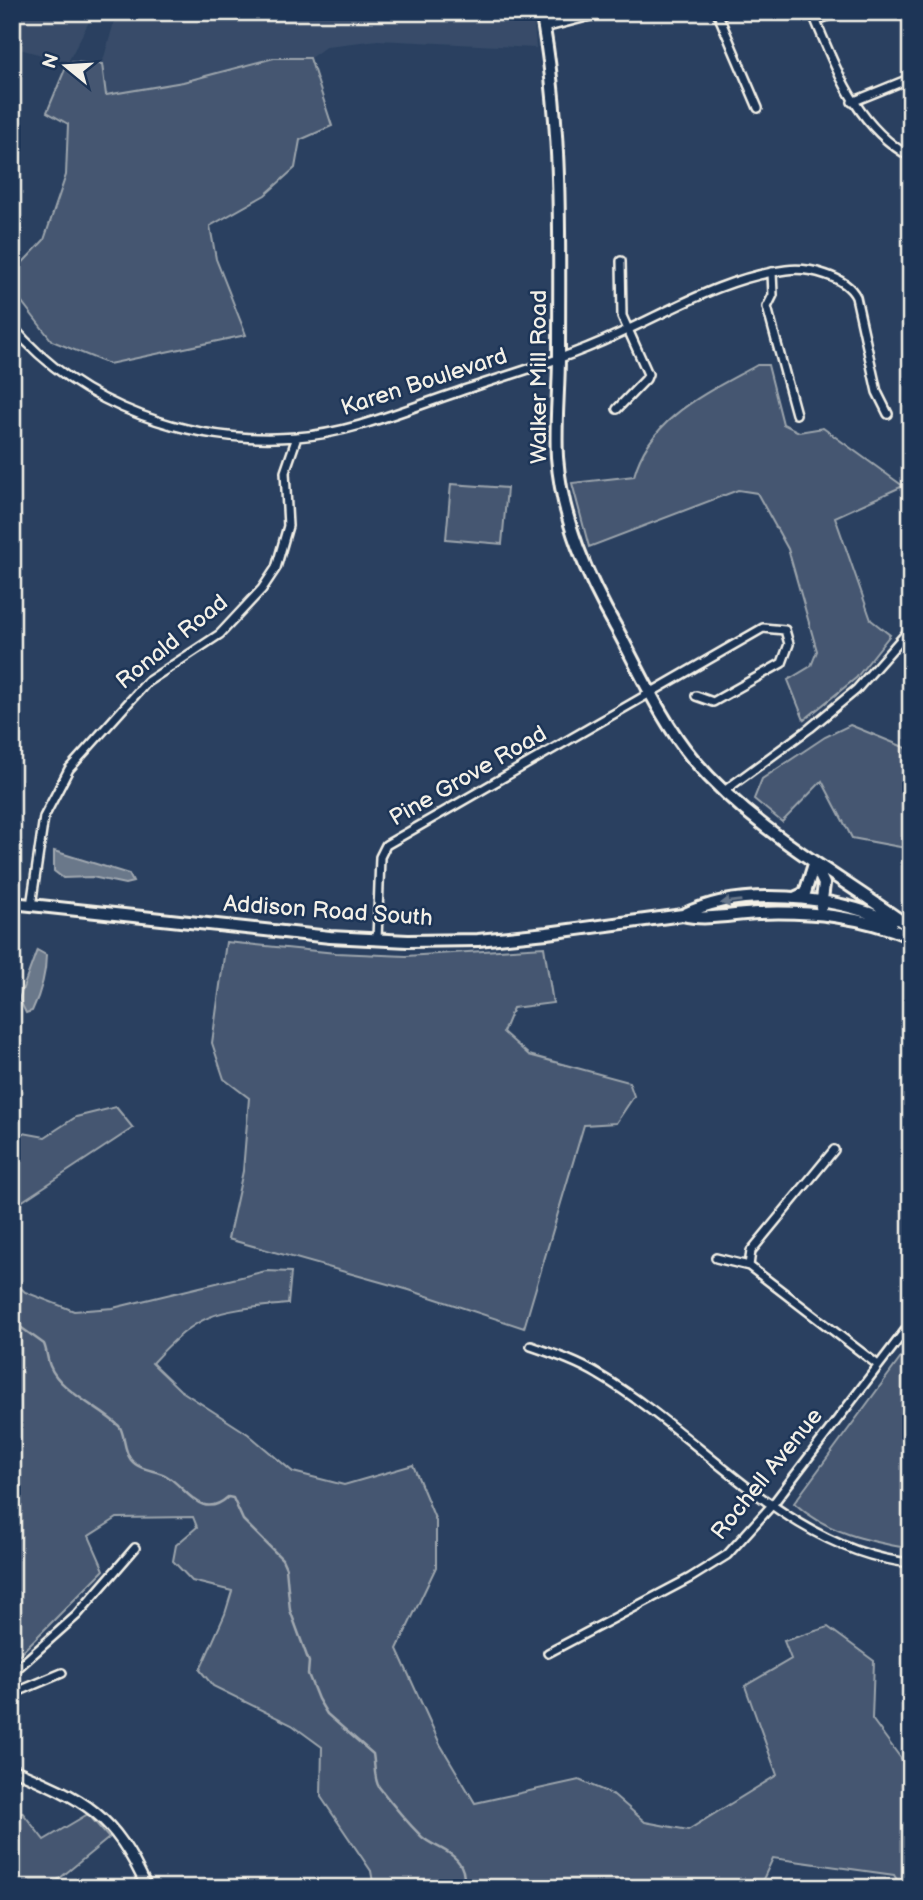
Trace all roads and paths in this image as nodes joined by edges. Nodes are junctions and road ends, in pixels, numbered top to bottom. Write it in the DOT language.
graph roads {
  1 [pos="541,12"];
  2 [pos="601,12"];
  3 [pos="717,12"];
  4 [pos="837,12"];
  5 [pos="814,16"];
  6 [pos="544,27"];
  7 [pos="911,78"];
  8 [pos="852,102"];
  9 [pos="758,108"];
  10 [pos="911,157"];
  11 [pos="621,261"];
  12 [pos="772,272"];
  13 [pos="12,326"];
  14 [pos="628,330"];
  15 [pos="559,360"];
  16 [pos="618,409"];
  17 [pos="796,414"];
  18 [pos="888,414"];
  19 [pos="297,437"];
  20 [pos="911,628"];
  21 [pos="650,691"];
  22 [pos="696,696"];
  23 [pos="724,791"];
  24 [pos="814,864"];
  25 [pos="794,898"];
  26 [pos="822,901"];
  27 [pos="12,903"];
  28 [pos="31,906"];
  29 [pos="821,913"];
  30 [pos="682,915"];
  31 [pos="911,929"];
  32 [pos="911,937"];
  33 [pos="377,940"];
  34 [pos="834,1150"];
  35 [pos="716,1258"];
  36 [pos="749,1266"];
  37 [pos="911,1322"];
  38 [pos="531,1346"];
  39 [pos="878,1365"];
  40 [pos="773,1504"];
  41 [pos="135,1548"];
  42 [pos="911,1563"];
  43 [pos="548,1653"];
  44 [pos="12,1673"];
  45 [pos="62,1673"];
  46 [pos="12,1695"];
  47 [pos="12,1769"];
  48 [pos="148,1888"];
  1 -- 6 [label="main road, Walker Mill Road"];
  2 -- 6 [label="street"];
  3 -- 9 [label="street"];
  4 -- 5 [label="street"];
  5 -- 8 [label="street"];
  6 -- 15 [label="main road, Walker Mill Road"];
  7 -- 8 [label="street"];
  8 -- 10 [label="street"];
  11 -- 14 [label="street"];
  12 -- 14 [label="street, Karen Boulevard"];
  12 -- 17 [label="street"];
  12 -- 18 [label="street, Karen Boulevard"];
  13 -- 19 [label="street, Karen Boulevard"];
  14 -- 15 [label="street, Karen Boulevard"];
  14 -- 16 [label="street"];
  15 -- 19 [label="street, Karen Boulevard"];
  15 -- 21 [label="main road, Walker Mill Road"];
  19 -- 28 [label="street, Ronald Road"];
  20 -- 23 [label="street"];
  21 -- 22 [label="street"];
  21 -- 23 [label="main road, Walker Mill Road"];
  21 -- 33 [label="street, Pine Grove Road"];
  23 -- 24 [label="main road, Walker Mill Road"];
  24 -- 25 [label="main road"];
  24 -- 26 [label="main road"];
  24 -- 31 [label="main road, Walker Mill Road"];
  25 -- 26 [label="main road, Addison Road South"];
  25 -- 30 [label="main road, Addison Road South, one-way"];
  26 -- 29 [label="main road"];
  26 -- 31 [label="main road, Addison Road South"];
  27 -- 28 [label="main road, Addison Road South"];
  28 -- 33 [label="main road, Addison Road South"];
  29 -- 30 [label="main road, Addison Road South"];
  29 -- 32 [label="main road"];
  30 -- 33 [label="main road, Addison Road South"];
  34 -- 36 [label="street"];
  35 -- 36 [label="street"];
  36 -- 39 [label="street"];
  37 -- 39 [label="street, Rochell Avenue"];
  38 -- 40 [label="street"];
  39 -- 40 [label="street, Rochell Avenue"];
  40 -- 42 [label="street"];
  40 -- 43 [label="street, Rochell Avenue"];
  41 -- 44 [label="street"];
  45 -- 46 [label="street"];
  47 -- 48 [label="street"];
}
